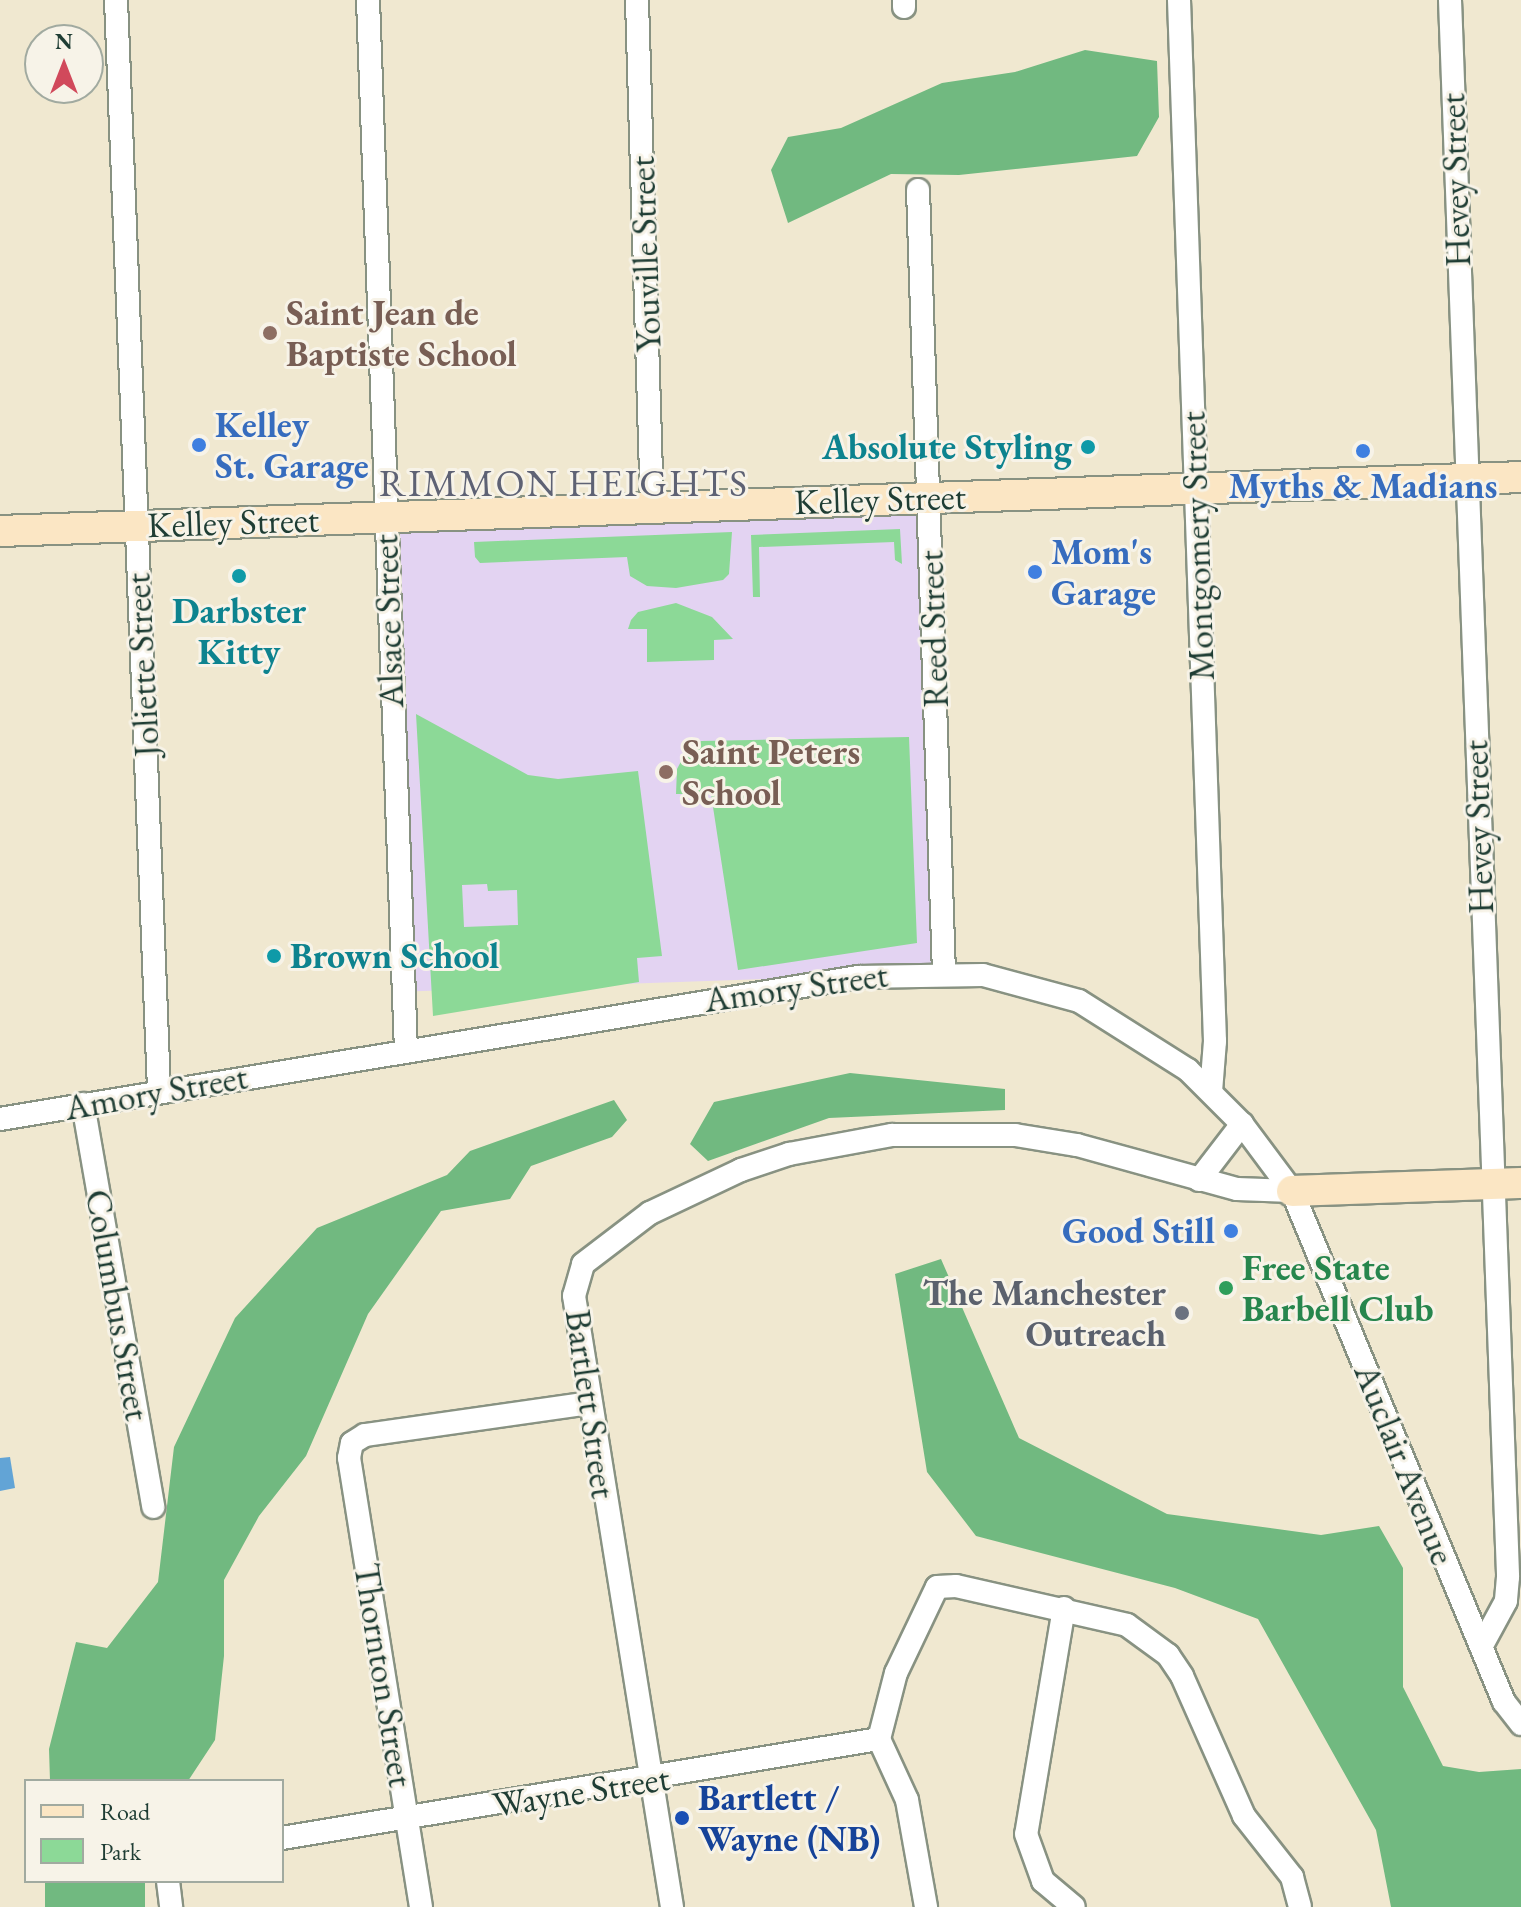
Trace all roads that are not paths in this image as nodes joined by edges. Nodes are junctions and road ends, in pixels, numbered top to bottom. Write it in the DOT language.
graph roads {
  1 [pos="116,0"];
  2 [pos="368,0"];
  3 [pos="637,0"];
  4 [pos="1179,0"];
  5 [pos="1450,0"];
  6 [pos="918,190"];
  7 [pos="1521,477"];
  8 [pos="1463,479"];
  9 [pos="1195,488"];
  10 [pos="930,498"];
  11 [pos="652,507"];
  12 [pos="384,517"];
  13 [pos="135,526"];
  14 [pos="0,531"];
  15 [pos="944,973"];
  16 [pos="406,1050"];
  17 [pos="159,1090"];
  18 [pos="1211,1092"];
  19 [pos="83,1104"];
  20 [pos="0,1119"];
  21 [pos="1242,1124"];
  22 [pos="1199,1180"];
  23 [pos="1507,1183"];
  24 [pos="1292,1191"];
  25 [pos="589,1403"];
  26 [pos="153,1507"];
  27 [pos="1064,1608"];
  28 [pos="1481,1647"];
  29 [pos="1521,1724"];
  30 [pos="879,1739"];
  31 [pos="649,1781"];
  32 [pos="407,1819"];
  33 [pos="284,1838"];
  34 [pos="168,1883"];
  35 [pos="171,1907"];
  36 [pos="421,1907"];
  37 [pos="672,1907"];
  38 [pos="926,1907"];
  39 [pos="1074,1907"];
  40 [pos="1300,1907"];
  1 -- 13 [label="street, Joliette Street"];
  2 -- 12 [label="street, Alsace Street"];
  3 -- 11 [label="street, Youville Street"];
  4 -- 9 [label="street, Montgomery Street"];
  5 -- 8 [label="street, Hevey Street"];
  6 -- 10 [label="street, Reed Street"];
  7 -- 8 [label="street, Kelley Street"];
  8 -- 9 [label="street, Kelley Street"];
  8 -- 23 [label="street, Hevey Street"];
  9 -- 10 [label="street, Kelley Street"];
  9 -- 18 [label="street, Montgomery Street"];
  10 -- 11 [label="street, Kelley Street"];
  10 -- 15 [label="street, Reed Street"];
  11 -- 12 [label="street, Kelley Street"];
  12 -- 13 [label="street, Kelley Street"];
  12 -- 16 [label="street, Alsace Street"];
  13 -- 14 [label="street, Kelley Street"];
  13 -- 17 [label="street, Joliette Street"];
  15 -- 16 [label="street, Amory Street"];
  15 -- 18 [label="street, Amory Street"];
  16 -- 17 [label="street, Amory Street"];
  17 -- 19 [label="street, Amory Street"];
  18 -- 21 [label="street, Amory Street"];
  19 -- 20 [label="street, Amory Street"];
  19 -- 26 [label="street, Columbus Street"];
  21 -- 22 [label="street"];
  21 -- 24 [label="street, Amory Street"];
  22 -- 24 [label="street, Bartlett Street"];
  22 -- 25 [label="street, Bartlett Street"];
  23 -- 24 [label="street"];
  23 -- 28 [label="street, Hevey Street"];
  24 -- 28 [label="street, Auclair Avenue"];
  25 -- 31 [label="street, Bartlett Street"];
  25 -- 32 [label="street, Thornton Street"];
  27 -- 30 [label="street"];
  27 -- 39 [label="street"];
  27 -- 40 [label="street"];
  28 -- 29 [label="street"];
  30 -- 31 [label="street, Wayne Street"];
  30 -- 38 [label="street"];
  31 -- 32 [label="street, Wayne Street"];
  31 -- 37 [label="street, Bartlett Street"];
  32 -- 33 [label="street, Wayne Street"];
  32 -- 36 [label="street, Thornton Street"];
  34 -- 35 [label="street"];
}
